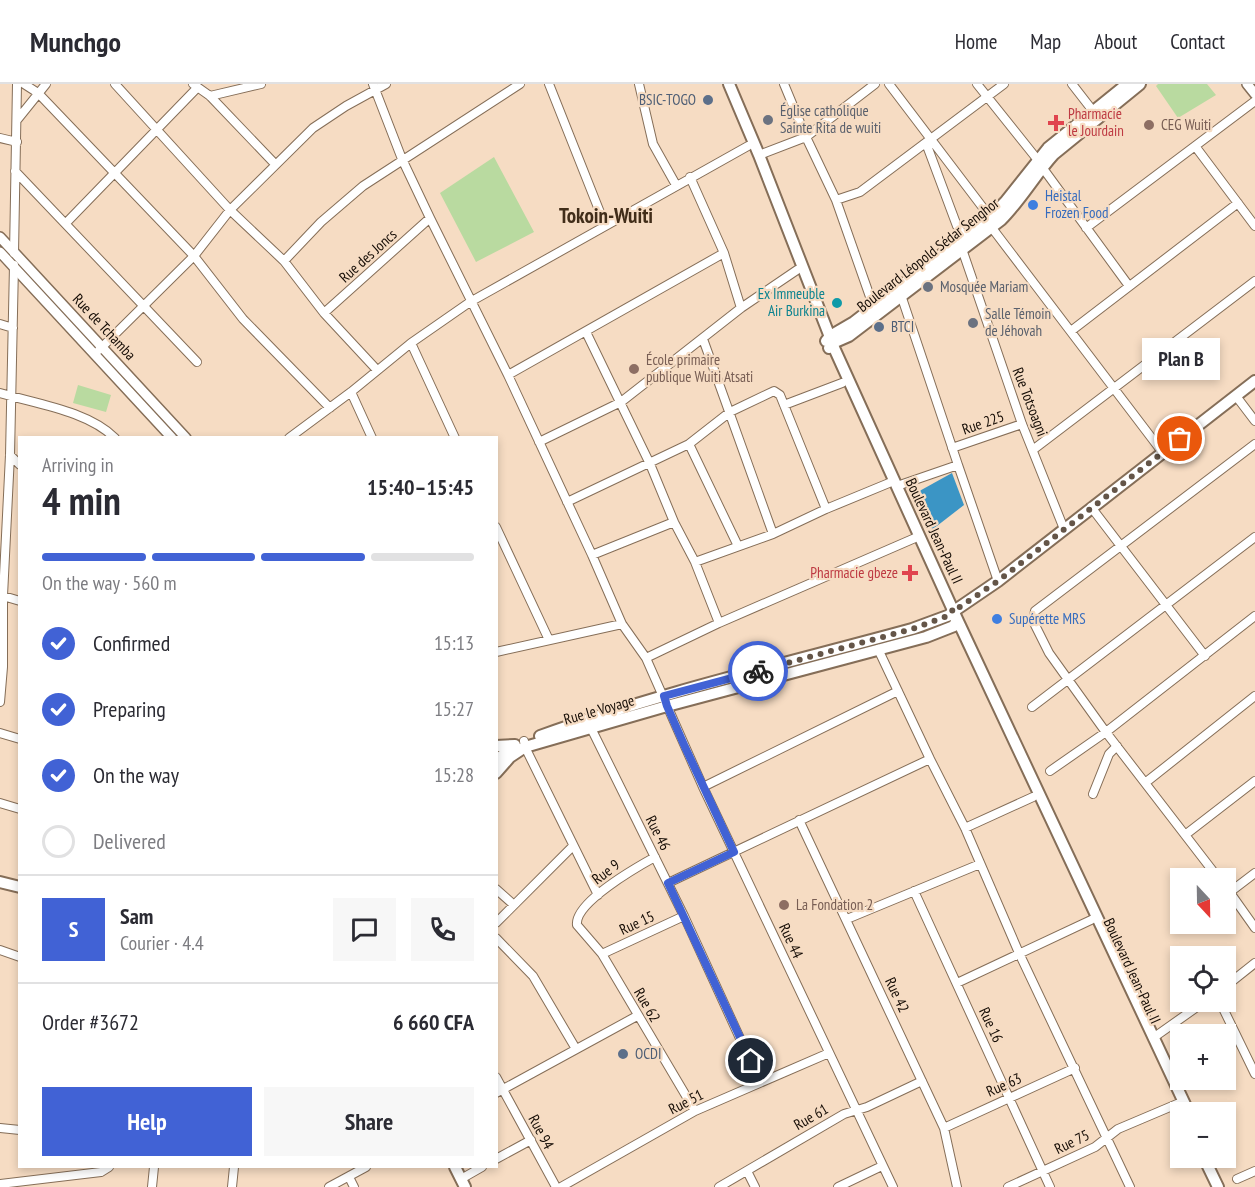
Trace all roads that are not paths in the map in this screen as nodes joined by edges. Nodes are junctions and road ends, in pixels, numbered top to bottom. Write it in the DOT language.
graph roads {
  1 [pos="17,84"];
  2 [pos="24,84"];
  3 [pos="46,84"];
  4 [pos="115,84"];
  5 [pos="261,84"];
  6 [pos="386,84"];
  7 [pos="520,84"];
  8 [pos="549,84"];
  9 [pos="639,84"];
  10 [pos="722,84"];
  11 [pos="729,84"];
  12 [pos="784,84"];
  13 [pos="875,84"];
  14 [pos="889,84"];
  15 [pos="977,84"];
  16 [pos="1004,84"];
  17 [pos="1072,84"];
  18 [pos="1127,84"];
  19 [pos="1140,84"];
  20 [pos="1247,84"];
  21 [pos="195,86"];
  22 [pos="374,88"];
  23 [pos="38,93"];
  24 [pos="1255,94"];
  25 [pos="210,96"];
  26 [pos="987,97"];
  27 [pos="1255,101"];
  28 [pos="1093,111"];
  29 [pos="17,120"];
  30 [pos="157,129"];
  31 [pos="806,137"];
  32 [pos="0,138"];
  33 [pos="928,141"];
  34 [pos="17,142"];
  35 [pos="748,146"];
  36 [pos="1195,146"];
  37 [pos="759,155"];
  38 [pos="402,159"];
  39 [pos="1039,163"];
  40 [pos="275,164"];
  41 [pos="15,171"];
  42 [pos="114,173"];
  43 [pos="690,177"];
  44 [pos="676,186"];
  45 [pos="836,200"];
  46 [pos="1238,203"];
  47 [pos="230,210"];
  48 [pos="430,218"];
  49 [pos="991,222"];
  50 [pos="66,223"];
  51 [pos="605,225"];
  52 [pos="1255,226"];
  53 [pos="1086,228"];
  54 [pos="0,237"];
  55 [pos="965,237"];
  56 [pos="962,249"];
  57 [pos="724,253"];
  58 [pos="5,254"];
  59 [pos="194,256"];
  60 [pos="284,261"];
  61 [pos="14,266"];
  62 [pos="797,270"];
  63 [pos="1255,281"];
  64 [pos="1129,286"];
  65 [pos="901,295"];
  66 [pos="470,302"];
  67 [pos="144,306"];
  68 [pos="741,308"];
  69 [pos="875,311"];
  70 [pos="324,313"];
  71 [pos="0,324"];
  72 [pos="13,328"];
  73 [pos="1071,331"];
  74 [pos="586,332"];
  75 [pos="848,332"];
  76 [pos="703,339"];
  77 [pos="830,341"];
  78 [pos="411,343"];
  79 [pos="98,350"];
  80 [pos="197,362"];
  81 [pos="377,370"];
  82 [pos="508,375"];
  83 [pos="1255,381"];
  84 [pos="842,383"];
  85 [pos="1115,388"];
  86 [pos="351,392"];
  87 [pos="0,393"];
  88 [pos="11,396"];
  89 [pos="1236,396"];
  90 [pos="621,402"];
  91 [pos="784,405"];
  92 [pos="330,408"];
  93 [pos="730,412"];
  94 [pos="1255,421"];
  95 [pos="1023,424"];
  96 [pos="113,436"];
  97 [pos="170,436"];
  98 [pos="184,436"];
  99 [pos="292,436"];
  100 [pos="371,436"];
  101 [pos="454,436"];
  102 [pos="539,442"];
  103 [pos="689,444"];
  104 [pos="1255,444"];
  105 [pos="952,448"];
  106 [pos="1034,449"];
  107 [pos="1163,453"];
  108 [pos="0,457"];
  109 [pos="10,457"];
  110 [pos="18,463"];
  111 [pos="650,464"];
  112 [pos="958,465"];
  113 [pos="893,485"];
  114 [pos="567,502"];
  115 [pos="1091,507"];
  116 [pos="826,509"];
  117 [pos="674,522"];
  118 [pos="1064,529"];
  119 [pos="498,531"];
  120 [pos="4,532"];
  121 [pos="773,534"];
  122 [pos="1255,537"];
  123 [pos="915,538"];
  124 [pos="738,546"];
  125 [pos="1121,546"];
  126 [pos="592,555"];
  127 [pos="696,562"];
  128 [pos="998,581"];
  129 [pos="2,595"];
  130 [pos="18,600"];
  131 [pos="1166,605"];
  132 [pos="954,616"];
  133 [pos="1255,616"];
  134 [pos="718,623"];
  135 [pos="621,624"];
  136 [pos="549,640"];
  137 [pos="878,650"];
  138 [pos="498,652"];
  139 [pos="1205,656"];
  140 [pos="646,658"];
  141 [pos="2,666"];
  142 [pos="1069,681"];
  143 [pos="898,691"];
  144 [pos="1255,696"];
  145 [pos="666,701"];
  146 [pos="0,702"];
  147 [pos="1032,707"];
  148 [pos="589,724"];
  149 [pos="1106,732"];
  150 [pos="0,733"];
  151 [pos="18,738"];
  152 [pos="522,744"];
  153 [pos="498,746"];
  154 [pos="1117,746"];
  155 [pos="930,759"];
  156 [pos="498,764"];
  157 [pos="1050,771"];
  158 [pos="1255,781"];
  159 [pos="1145,783"];
  160 [pos="703,787"];
  161 [pos="1094,794"];
  162 [pos="1033,797"];
  163 [pos="0,803"];
  164 [pos="18,808"];
  165 [pos="799,820"];
  166 [pos="965,828"];
  167 [pos="1185,835"];
  168 [pos="573,846"];
  169 [pos="734,852"];
  170 [pos="655,857"];
  171 [pos="980,864"];
  172 [pos="1211,868"];
  173 [pos="1255,873"];
  174 [pos="0,882"];
  175 [pos="668,883"];
  176 [pos="1236,884"];
  177 [pos="18,886"];
  178 [pos="498,891"];
  179 [pos="914,891"];
  180 [pos="598,895"];
  181 [pos="1236,901"];
  182 [pos="514,905"];
  183 [pos="578,916"];
  184 [pos="684,916"];
  185 [pos="847,919"];
  186 [pos="1091,920"];
  187 [pos="498,921"];
  188 [pos="1255,928"];
  189 [pos="498,940"];
  190 [pos="0,950"];
  191 [pos="1019,953"];
  192 [pos="602,954"];
  193 [pos="18,956"];
  194 [pos="1255,963"];
  195 [pos="1236,978"];
  196 [pos="957,982"];
  197 [pos="1190,1012"];
  198 [pos="1225,1012"];
  199 [pos="637,1016"];
  200 [pos="1153,1038"];
  201 [pos="576,1049"];
  202 [pos="829,1053"];
  203 [pos="1075,1068"];
  204 [pos="1255,1074"];
  205 [pos="922,1081"];
  206 [pos="760,1082"];
  207 [pos="500,1091"];
  208 [pos="1010,1097"];
  209 [pos="1177,1102"];
  210 [pos="1184,1102"];
  211 [pos="856,1110"];
  212 [pos="695,1111"];
  213 [pos="1170,1111"];
  214 [pos="0,1128"];
  215 [pos="944,1128"];
  216 [pos="18,1130"];
  217 [pos="1107,1137"];
  218 [pos="531,1140"];
  219 [pos="498,1158"];
  220 [pos="882,1166"];
  221 [pos="107,1168"];
  222 [pos="154,1168"];
  223 [pos="234,1168"];
  224 [pos="364,1168"];
  225 [pos="456,1168"];
  226 [pos="481,1168"];
  227 [pos="1209,1168"];
  228 [pos="1216,1168"];
  229 [pos="747,1171"];
  230 [pos="1042,1171"];
  231 [pos="1255,1171"];
  232 [pos="349,1177"];
  233 [pos="1237,1179"];
  234 [pos="463,1183"];
  235 [pos="0,1184"];
  236 [pos="152,1187"];
  237 [pos="232,1187"];
  238 [pos="329,1187"];
  239 [pos="354,1187"];
  240 [pos="556,1187"];
  241 [pos="561,1187"];
  242 [pos="719,1187"];
  243 [pos="755,1187"];
  244 [pos="838,1187"];
  245 [pos="893,1187"];
  246 [pos="957,1187"];
  247 [pos="1008,1187"];
  248 [pos="1050,1187"];
  249 [pos="1130,1187"];
  250 [pos="1218,1187"];
  251 [pos="1225,1187"];
  1 -- 29 [label="street"];
  2 -- 23 [label="street"];
  3 -- 23 [label="street"];
  4 -- 30 [label="street"];
  5 -- 25 [label="street"];
  6 -- 22 [label="street"];
  7 -- 38 [label="street"];
  8 -- 51 [label="street"];
  9 -- 44 [label="street"];
  10 -- 35 [label="main road, Boulevard Jean-Paul II"];
  11 -- 37 [label="main road, Boulevard Jean-Paul II"];
  12 -- 31 [label="street"];
  13 -- 31 [label="street"];
  14 -- 33 [label="street"];
  15 -- 26 [label="street"];
  16 -- 26 [label="street"];
  17 -- 28 [label="street"];
  18 -- 28 [label="main road, Boulevard Léopold Sédar Senghor"];
  19 -- 39 [label="main road, Boulevard Léopold Sédar Senghor"];
  20 -- 24 [label="street"];
  21 -- 25 [label="street"];
  21 -- 30 [label="street"];
  22 -- 38 [label="street, Rue 44"];
  22 -- 40 [label="street"];
  23 -- 29 [label="street"];
  23 -- 42 [label="street"];
  25 -- 40 [label="street"];
  26 -- 33 [label="street"];
  26 -- 39 [label="street"];
  27 -- 36 [label="street"];
  28 -- 39 [label="main road, Boulevard Léopold Sédar Senghor"];
  29 -- 34 [label="street"];
  30 -- 42 [label="street"];
  30 -- 47 [label="street"];
  31 -- 37 [label="street"];
  31 -- 45 [label="street"];
  32 -- 34 [label="street"];
  33 -- 45 [label="street"];
  33 -- 49 [label="street"];
  33 -- 55 [label="street"];
  34 -- 41 [label="street"];
  35 -- 43 [label="street"];
  35 -- 62 [label="main road, Boulevard Jean-Paul II"];
  36 -- 46 [label="street"];
  36 -- 53 [label="street"];
  37 -- 77 [label="main road, Boulevard Jean-Paul II"];
  38 -- 48 [label="street, Rue 44"];
  38 -- 60 [label="street"];
  39 -- 49 [label="main road, Boulevard Léopold Sédar Senghor"];
  39 -- 53 [label="street"];
  40 -- 47 [label="street"];
  41 -- 50 [label="street"];
  41 -- 58 [label="street"];
  42 -- 50 [label="street"];
  42 -- 59 [label="street"];
  43 -- 44 [label="street"];
  43 -- 57 [label="street"];
  44 -- 51 [label="street"];
  45 -- 69 [label="street"];
  46 -- 52 [label="street"];
  46 -- 64 [label="street"];
  47 -- 59 [label="street"];
  47 -- 60 [label="street"];
  48 -- 66 [label="street, Rue 44"];
  48 -- 70 [label="street, Rue des Joncs"];
  49 -- 55 [label="main road, Boulevard Léopold Sédar Senghor"];
  49 -- 56 [label="main road, Boulevard Léopold Sédar Senghor"];
  49 -- 73 [label="street"];
  50 -- 67 [label="street"];
  51 -- 66 [label="street"];
  53 -- 64 [label="street"];
  54 -- 58 [label="street, Rue de Tchamba"];
  55 -- 69 [label="main road, Boulevard Léopold Sédar Senghor"];
  56 -- 65 [label="main road, Boulevard Léopold Sédar Senghor"];
  56 -- 95 [label="street, Rue Totsoagni"];
  57 -- 68 [label="street"];
  57 -- 74 [label="street"];
  58 -- 61 [label="street, Rue de Tchamba"];
  58 -- 79 [label="street, Rue de Tchamba"];
  59 -- 67 [label="street"];
  59 -- 92 [label="street"];
  60 -- 70 [label="street"];
  61 -- 72 [label="street"];
  61 -- 79 [label="street, Rue de Tchamba"];
  62 -- 68 [label="street"];
  62 -- 77 [label="main road, Boulevard Jean-Paul II"];
  63 -- 85 [label="street"];
  64 -- 73 [label="street"];
  65 -- 69 [label="main road, Boulevard Léopold Sédar Senghor"];
  65 -- 105 [label="street"];
  66 -- 78 [label="street"];
  66 -- 82 [label="street, Rue 44"];
  67 -- 79 [label="street"];
  67 -- 80 [label="street"];
  68 -- 76 [label="street"];
  69 -- 75 [label="main road, Boulevard Léopold Sédar Senghor"];
  70 -- 81 [label="street"];
  71 -- 72 [label="street"];
  72 -- 88 [label="street"];
  73 -- 85 [label="street"];
  74 -- 82 [label="street"];
  74 -- 90 [label="street"];
  75 -- 77 [label="main road, Boulevard Léopold Sédar Senghor"];
  75 -- 77 [label="main road"];
  76 -- 90 [label="street"];
  76 -- 93 [label="street"];
  77 -- 84 [label="main road, Boulevard Jean-Paul II"];
  77 -- 113 [label="main road, Boulevard Jean-Paul II"];
  78 -- 81 [label="street"];
  78 -- 101 [label="street"];
  79 -- 97 [label="street, Rue de Tchamba"];
  79 -- 98 [label="street, Rue de Tchamba"];
  81 -- 86 [label="street"];
  82 -- 102 [label="street, Rue 44"];
  83 -- 89 [label="main road"];
  84 -- 91 [label="street"];
  84 -- 113 [label="main road, Boulevard Jean-Paul II"];
  85 -- 106 [label="street"];
  85 -- 107 [label="street"];
  86 -- 92 [label="street"];
  86 -- 100 [label="street"];
  87 -- 88 [label="street"];
  88 -- 96 [label="street"];
  88 -- 109 [label="street"];
  89 -- 94 [label="street"];
  89 -- 107 [label="main road"];
  90 -- 102 [label="street"];
  90 -- 111 [label="street"];
  91 -- 93 [label="street"];
  91 -- 116 [label="street"];
  92 -- 99 [label="street"];
  93 -- 103 [label="street"];
  93 -- 121 [label="street"];
  95 -- 105 [label="street, Rue 225"];
  95 -- 106 [label="street, Rue Totsoagni"];
  102 -- 114 [label="street, Rue 44"];
  103 -- 111 [label="street"];
  103 -- 124 [label="street"];
  104 -- 125 [label="street"];
  105 -- 112 [label="street"];
  106 -- 118 [label="street, Rue Totsoagni"];
  107 -- 115 [label="main road"];
  108 -- 109 [label="street"];
  109 -- 110 [label="street"];
  109 -- 120 [label="street"];
  111 -- 114 [label="street"];
  111 -- 117 [label="street"];
  112 -- 113 [label="street"];
  112 -- 128 [label="street"];
  113 -- 116 [label="street"];
  113 -- 123 [label="main road, Boulevard Jean-Paul II"];
  113 -- 132 [label="main road, Boulevard Jean-Paul II"];
  114 -- 126 [label="street, Rue 44"];
  115 -- 118 [label="main road"];
  115 -- 125 [label="street"];
  116 -- 121 [label="street"];
  117 -- 126 [label="street"];
  117 -- 127 [label="street"];
  118 -- 128 [label="main road"];
  119 -- 136 [label="street"];
  120 -- 129 [label="street"];
  121 -- 124 [label="street"];
  122 -- 131 [label="street"];
  123 -- 132 [label="main road, Boulevard Jean-Paul II"];
  123 -- 134 [label="street"];
  124 -- 127 [label="street"];
  125 -- 131 [label="street"];
  125 -- 142 [label="street"];
  126 -- 135 [label="street, Rue 44"];
  127 -- 134 [label="street"];
  128 -- 132 [label="main road"];
  129 -- 130 [label="street"];
  129 -- 141 [label="street"];
  131 -- 139 [label="street"];
  131 -- 142 [label="street"];
  132 -- 137 [label="main road, Rue le Voyage"];
  132 -- 145 [label="main road"];
  132 -- 162 [label="main road, Boulevard Jean-Paul II"];
  132 -- 200 [label="main road, Boulevard Jean-Paul II"];
  133 -- 139 [label="street"];
  134 -- 140 [label="street"];
  135 -- 136 [label="street"];
  135 -- 140 [label="street, Rue 44"];
  136 -- 138 [label="street"];
  137 -- 143 [label="street"];
  137 -- 145 [label="main road, Rue le Voyage"];
  139 -- 149 [label="street"];
  140 -- 145 [label="street, Rue 44"];
  141 -- 146 [label="street"];
  142 -- 147 [label="street"];
  142 -- 149 [label="street"];
  143 -- 155 [label="street"];
  143 -- 160 [label="street"];
  144 -- 159 [label="street"];
  145 -- 148 [label="main road, Rue le Voyage"];
  145 -- 160 [label="street, Rue 44"];
  148 -- 152 [label="main road, Rue le Voyage"];
  148 -- 170 [label="street, Rue 46"];
  149 -- 154 [label="street"];
  149 -- 157 [label="street"];
  150 -- 151 [label="street"];
  152 -- 153 [label="main road"];
  152 -- 156 [label="main road, Rue le Voyage"];
  152 -- 168 [label="street"];
  154 -- 159 [label="street"];
  154 -- 161 [label="street"];
  155 -- 165 [label="street"];
  155 -- 166 [label="street"];
  158 -- 167 [label="street"];
  159 -- 167 [label="street"];
  160 -- 169 [label="street, Rue 44"];
  162 -- 166 [label="street"];
  162 -- 186 [label="main road, Boulevard Jean-Paul II"];
  163 -- 164 [label="street"];
  165 -- 169 [label="street"];
  165 -- 185 [label="street, Rue 42"];
  166 -- 171 [label="street"];
  167 -- 172 [label="street"];
  168 -- 180 [label="street"];
  168 -- 182 [label="street"];
  169 -- 175 [label="street"];
  169 -- 202 [label="street, Rue 44"];
  170 -- 175 [label="street, Rue 46"];
  170 -- 180 [label="street, Rue 9"];
  171 -- 179 [label="street"];
  171 -- 191 [label="street"];
  173 -- 176 [label="street"];
  174 -- 177 [label="main road"];
  175 -- 184 [label="street, Rue 46"];
  178 -- 182 [label="street"];
  179 -- 185 [label="street"];
  179 -- 196 [label="street, Rue 16"];
  180 -- 183 [label="street, Rue 9"];
  181 -- 188 [label="street"];
  182 -- 187 [label="street"];
  183 -- 192 [label="street, Rue 62"];
  184 -- 192 [label="street, Rue 15"];
  184 -- 206 [label="street, Rue 46"];
  185 -- 205 [label="street, Rue 42"];
  186 -- 191 [label="street"];
  186 -- 209 [label="main road, Boulevard Jean-Paul II"];
  189 -- 201 [label="street"];
  190 -- 193 [label="street"];
  191 -- 196 [label="street"];
  191 -- 203 [label="street"];
  192 -- 199 [label="street, Rue 62"];
  194 -- 195 [label="street"];
  196 -- 208 [label="street, Rue 16"];
  197 -- 200 [label="street"];
  198 -- 204 [label="street"];
  199 -- 201 [label="street"];
  199 -- 212 [label="street, Rue 62"];
  200 -- 210 [label="main road, Boulevard Jean-Paul II"];
  201 -- 207 [label="street"];
  202 -- 206 [label="street, Rue 51"];
  202 -- 211 [label="street, Rue 44"];
  203 -- 208 [label="street, Rue 63"];
  203 -- 217 [label="street"];
  205 -- 211 [label="street, Rue 61"];
  205 -- 215 [label="street, Rue 42"];
  206 -- 212 [label="street, Rue 51"];
  207 -- 218 [label="street, Rue 94"];
  208 -- 215 [label="street, Rue 63"];
  208 -- 230 [label="street, Rue 16"];
  211 -- 220 [label="street, Rue 44"];
  211 -- 229 [label="street, Rue 61"];
  212 -- 241 [label="street, Rue 51"];
  213 -- 217 [label="street, Rue 75"];
  214 -- 216 [label="street"];
  215 -- 246 [label="street, Rue 42"];
  217 -- 230 [label="street, Rue 75"];
  217 -- 249 [label="street"];
  218 -- 219 [label="street"];
  218 -- 240 [label="street, Rue 94"];
  220 -- 244 [label="street"];
  220 -- 245 [label="street, Rue 44"];
  221 -- 235 [label="street"];
  222 -- 236 [label="street"];
  223 -- 237 [label="street"];
  224 -- 232 [label="street"];
  225 -- 234 [label="main road"];
  226 -- 234 [label="street"];
  227 -- 250 [label="main road"];
  228 -- 251 [label="main road"];
  229 -- 242 [label="street, Rue 61"];
  229 -- 243 [label="street"];
  230 -- 247 [label="street, Rue 75"];
  230 -- 248 [label="street, Rue 16"];
  231 -- 233 [label="street"];
  232 -- 238 [label="street"];
  232 -- 239 [label="street"];
}
